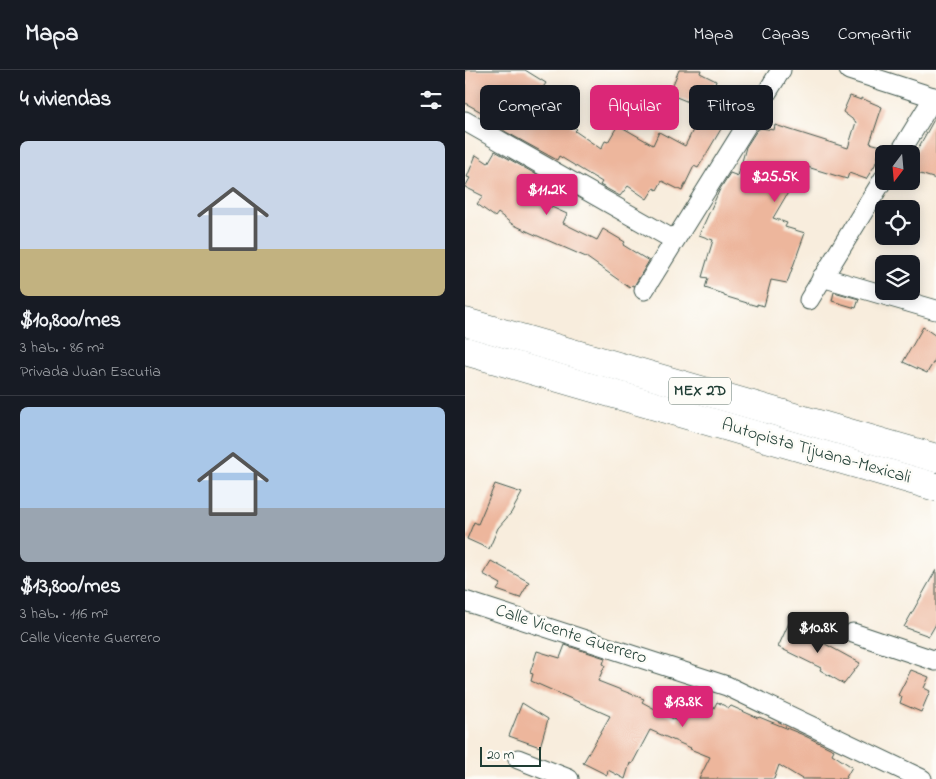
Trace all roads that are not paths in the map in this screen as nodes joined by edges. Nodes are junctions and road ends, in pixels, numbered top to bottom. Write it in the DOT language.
graph roads {
  1 [pos="781,70"];
  2 [pos="849,70"];
  3 [pos="935,98"];
  4 [pos="465,122"];
  5 [pos="905,145"];
  6 [pos="876,190"];
  7 [pos="674,240"];
  8 [pos="822,277"];
  9 [pos="644,290"];
  10 [pos="809,300"];
  11 [pos="936,310"];
  12 [pos="465,322"];
  13 [pos="465,351"];
  14 [pos="936,458"];
  15 [pos="936,487"];
  16 [pos="465,600"];
  17 [pos="853,633"];
  18 [pos="936,661"];
  19 [pos="519,759"];
  20 [pos="569,779"];
  21 [pos="923,779"];
  1 -- 7 [label="street"];
  2 -- 3 [label="street"];
  3 -- 5 [label="street"];
  4 -- 7 [label="street"];
  6 -- 8 [label="street"];
  7 -- 9 [label="street"];
  8 -- 10 [label="street"];
  8 -- 11 [label="street"];
  12 -- 14 [label="highway, Autopista Tijuana-Mexicali / MEX 2D"];
  13 -- 15 [label="highway, Autopista Tijuana-Mexicali / MEX 2D"];
  16 -- 21 [label="street, Calle Vicente Guerrero"];
  17 -- 18 [label="street"];
  19 -- 20 [label="street"];
}
